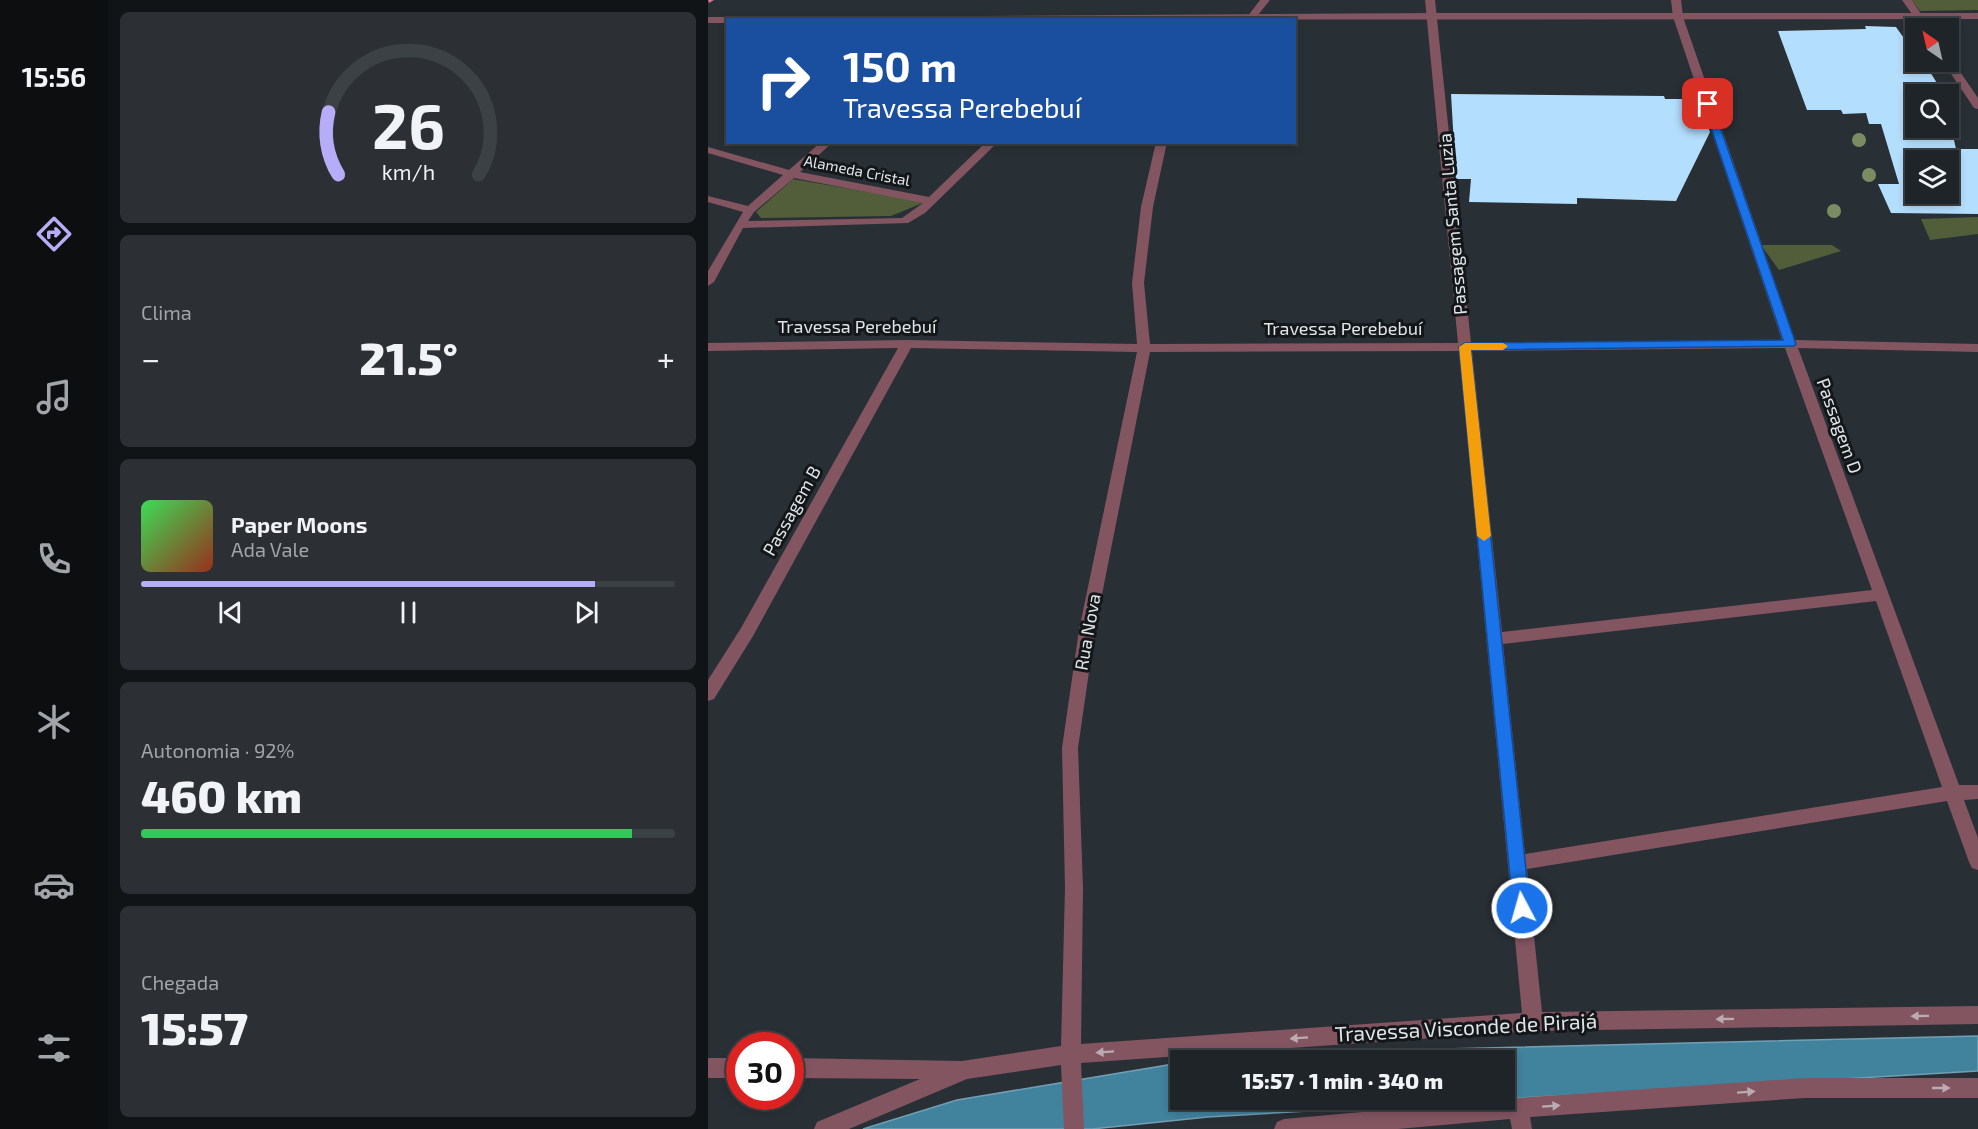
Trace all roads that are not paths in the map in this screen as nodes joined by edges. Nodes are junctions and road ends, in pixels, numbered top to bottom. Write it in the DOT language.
graph roads {
  1 [pos="1265,0"];
  2 [pos="1430,0"];
  3 [pos="1676,0"];
  4 [pos="1907,0"];
  5 [pos="1433,16"];
  6 [pos="1978,16"];
  7 [pos="1678,17"];
  8 [pos="1919,17"];
  9 [pos="1250,18"];
  10 [pos="708,20"];
  11 [pos="726,20"];
  12 [pos="1955,72"];
  13 [pos="1978,106"];
  14 [pos="826,144"];
  15 [pos="991,144"];
  16 [pos="1162,144"];
  17 [pos="708,150"];
  18 [pos="792,174"];
  19 [pos="708,199"];
  20 [pos="931,201"];
  21 [pos="750,210"];
  22 [pos="739,225"];
  23 [pos="708,249"];
  24 [pos="722,253"];
  25 [pos="708,282"];
  26 [pos="907,344"];
  27 [pos="1790,344"];
  28 [pos="708,347"];
  29 [pos="1465,347"];
  30 [pos="1144,348"];
  31 [pos="1978,348"];
  32 [pos="1881,595"];
  33 [pos="1494,639"];
  34 [pos="708,694"];
  35 [pos="1978,792"];
  36 [pos="1953,793"];
  37 [pos="1978,862"];
  38 [pos="1517,863"];
  39 [pos="1978,1015"];
  40 [pos="1533,1022"];
  41 [pos="1072,1062"];
  42 [pos="708,1068"];
  43 [pos="726,1068"];
  44 [pos="804,1068"];
  45 [pos="967,1069"];
  46 [pos="1978,1089"];
  47 [pos="1518,1108"];
  48 [pos="824,1129"];
  49 [pos="1074,1129"];
  50 [pos="1284,1129"];
  51 [pos="1522,1129"];
  1 -- 9 [label="street"];
  2 -- 5 [label="street, Passagem Santa Luzia"];
  3 -- 7 [label="street, Passagem D"];
  4 -- 8 [label="street"];
  5 -- 7 [label="street"];
  5 -- 9 [label="street"];
  5 -- 29 [label="street, Passagem Santa Luzia"];
  6 -- 8 [label="street"];
  7 -- 8 [label="street"];
  7 -- 27 [label="street, Passagem D"];
  10 -- 11 [label="street"];
  12 -- 13 [label="street"];
  14 -- 18 [label="street"];
  15 -- 20 [label="street"];
  16 -- 30 [label="street, Rua Nova"];
  17 -- 18 [label="street, Alameda Cristal"];
  18 -- 20 [label="street, Alameda Cristal"];
  18 -- 21 [label="street"];
  19 -- 21 [label="street"];
  20 -- 22 [label="street"];
  21 -- 22 [label="street"];
  22 -- 24 [label="street"];
  23 -- 24 [label="street"];
  24 -- 25 [label="street"];
  26 -- 28 [label="street, Travessa Perebebuí"];
  26 -- 30 [label="street, Travessa Perebebuí"];
  26 -- 34 [label="street, Passagem B"];
  27 -- 29 [label="street, Travessa Perebebuí"];
  27 -- 31 [label="street, Travessa Perebebuí"];
  27 -- 32 [label="street, Passagem D"];
  29 -- 30 [label="street, Travessa Perebebuí"];
  29 -- 33 [label="street, Passagem Santa Luzia"];
  30 -- 41 [label="street, Rua Nova"];
  32 -- 33 [label="street"];
  32 -- 36 [label="street, Passagem D"];
  33 -- 38 [label="street, Passagem Santa Luzia"];
  35 -- 36 [label="street"];
  36 -- 37 [label="street, Passagem D"];
  36 -- 38 [label="street"];
  38 -- 40 [label="street, Passagem Santa Luzia"];
  39 -- 40 [label="street, Travessa Visconde de Pirajá, one-way"];
  40 -- 41 [label="street, Travessa Visconde de Pirajá, one-way"];
  41 -- 45 [label="street, Travessa Visconde de Pirajá"];
  41 -- 49 [label="street, Rua Nova"];
  42 -- 43 [label="street"];
  44 -- 45 [label="street"];
  45 -- 48 [label="street, Travessa Visconde de Pirajá"];
  47 -- 46 [label="street, one-way"];
  47 -- 50 [label="street"];
  47 -- 51 [label="street"];
}
